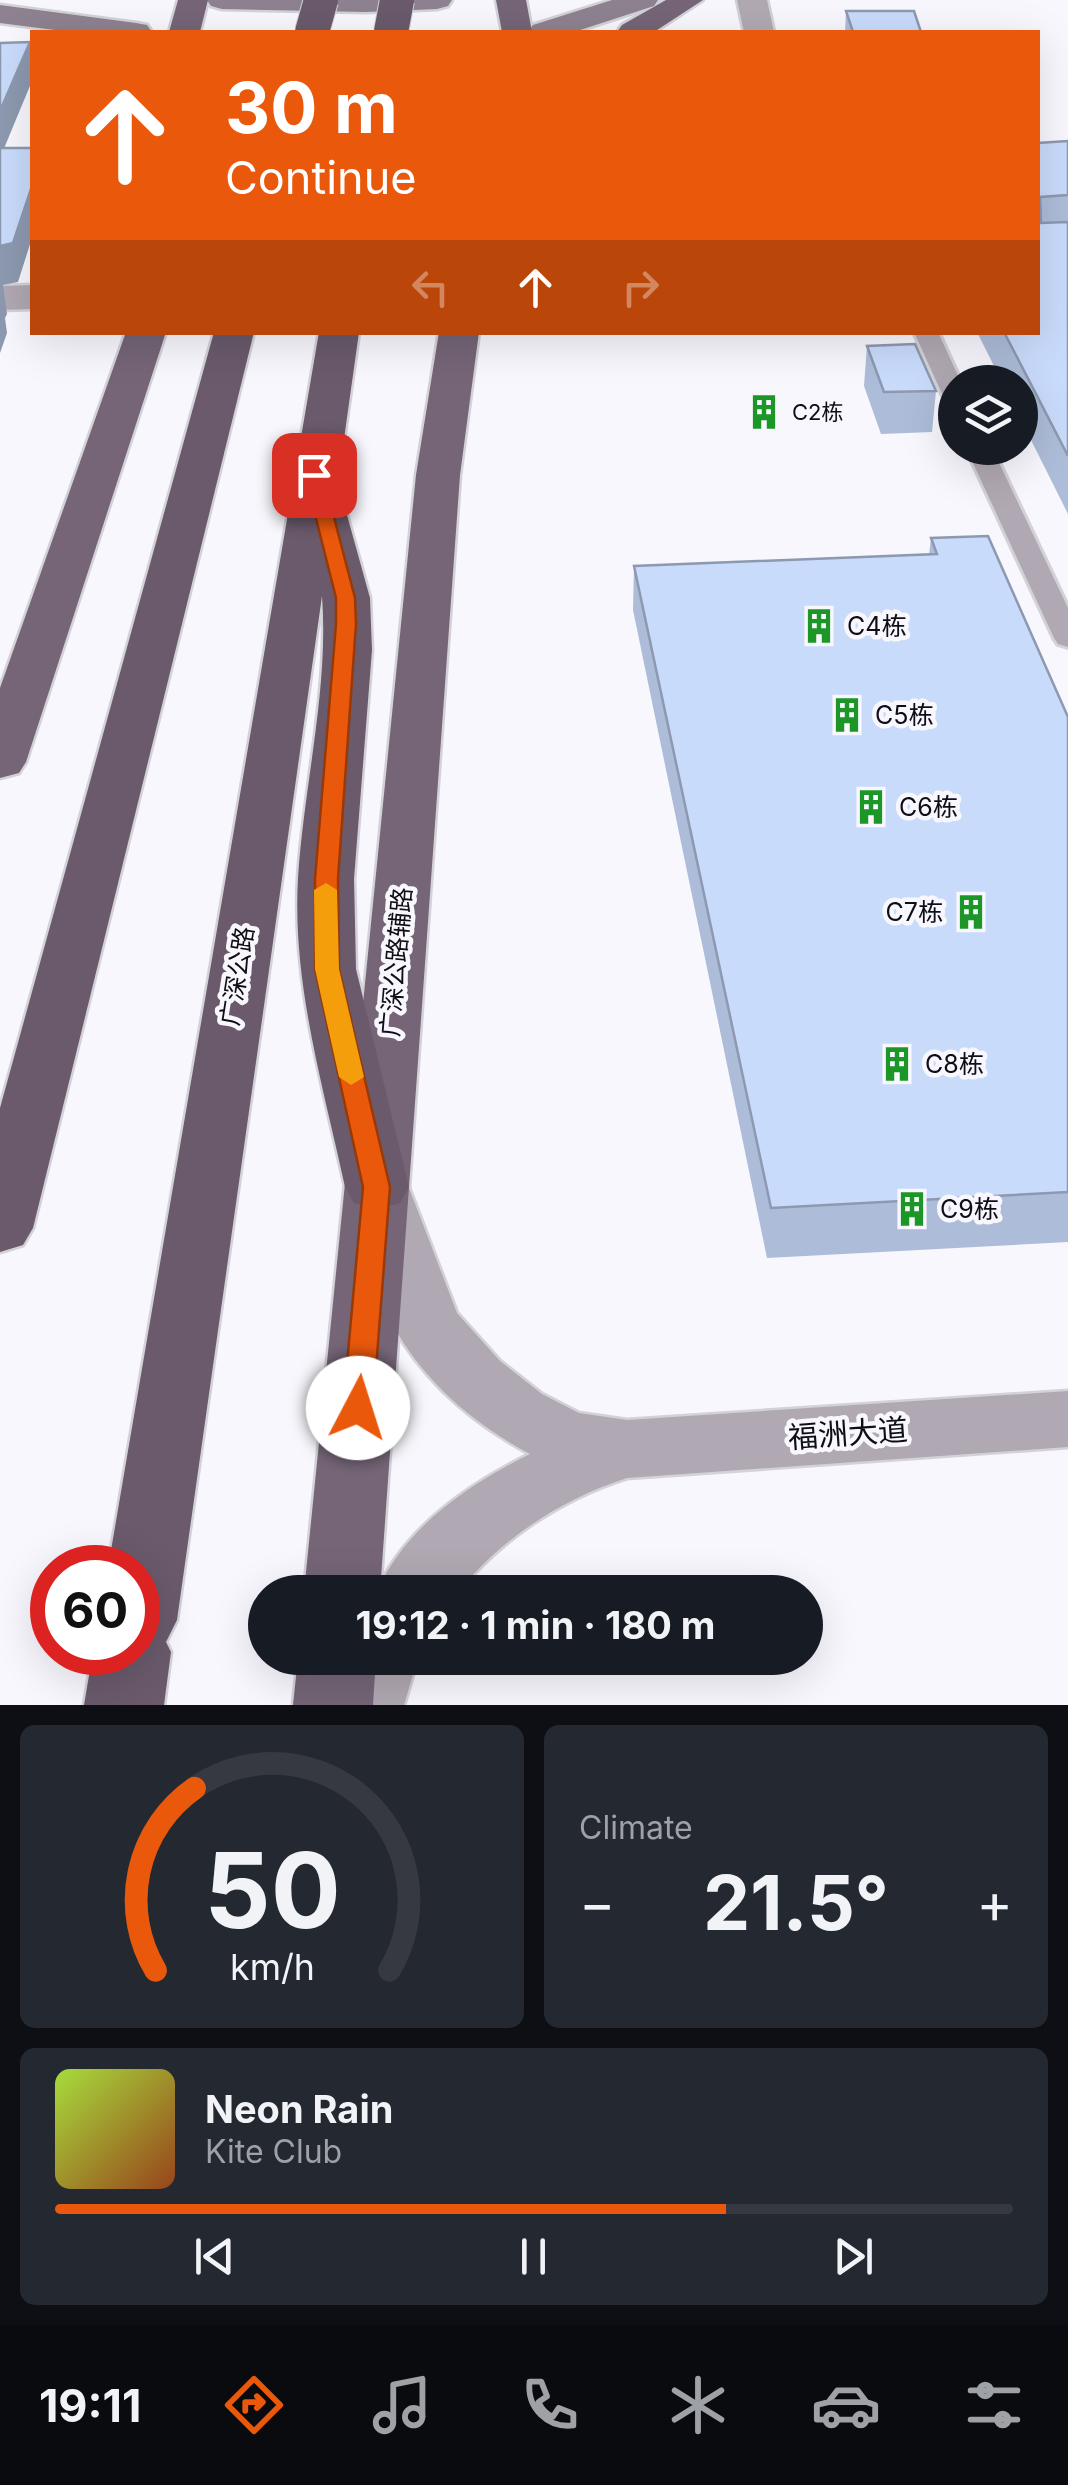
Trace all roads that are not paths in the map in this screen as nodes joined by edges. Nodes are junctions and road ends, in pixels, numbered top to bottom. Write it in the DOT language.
graph roads {
  1 [pos="192,0"];
  2 [pos="222,0"];
  3 [pos="321,0"];
  4 [pos="397,0"];
  5 [pos="436,0"];
  6 [pos="512,0"];
  7 [pos="642,0"];
  8 [pos="688,0"];
  9 [pos="752,0"];
  10 [pos="0,14"];
  11 [pos="121,30"];
  12 [pos="185,30"];
  13 [pos="313,30"];
  14 [pos="391,30"];
  15 [pos="516,30"];
  16 [pos="550,30"];
  17 [pos="637,30"];
  18 [pos="760,30"];
  19 [pos="30,297"];
  20 [pos="0,298"];
  21 [pos="145,335"];
  22 [pos="233,335"];
  23 [pos="338,335"];
  24 [pos="459,335"];
  25 [pos="927,335"];
  26 [pos="941,365"];
  27 [pos="987,465"];
  28 [pos="314,475"];
  29 [pos="1068,638"];
  30 [pos="0,762"];
  31 [pos="377,1187"];
  32 [pos="3,1211"];
  33 [pos="1068,1419"];
  34 [pos="628,1448"];
  35 [pos="150,1545"];
  36 [pos="343,1575"];
  37 [pos="430,1575"];
  38 [pos="129,1675"];
  39 [pos="336,1675"];
  40 [pos="374,1675"];
  41 [pos="124,1705"];
  42 [pos="333,1705"];
  43 [pos="364,1705"];
  1 -- 12 [label="main road"];
  2 -- 5 [label="main road"];
  3 -- 13 [label="highway, bridge"];
  4 -- 14 [label="highway, bridge"];
  6 -- 15 [label="main road"];
  7 -- 16 [label="main road"];
  8 -- 17 [label="main road"];
  9 -- 18 [label="street"];
  10 -- 11 [label="main road"];
  19 -- 20 [label="street"];
  21 -- 30 [label="main road"];
  22 -- 32 [label="highway"];
  23 -- 28 [label="highway, 广深公路"];
  24 -- 31 [label="main road, 广深公路辅路"];
  25 -- 26 [label="lane"];
  27 -- 29 [label="lane"];
  28 -- 31 [label="highway"];
  28 -- 35 [label="highway, 广深公路"];
  31 -- 34 [label="street"];
  31 -- 36 [label="main road, 广深公路辅路"];
  33 -- 34 [label="street, 福洲大道"];
  34 -- 37 [label="street"];
  38 -- 41 [label="highway"];
  39 -- 42 [label="main road"];
  40 -- 43 [label="street"];
}
